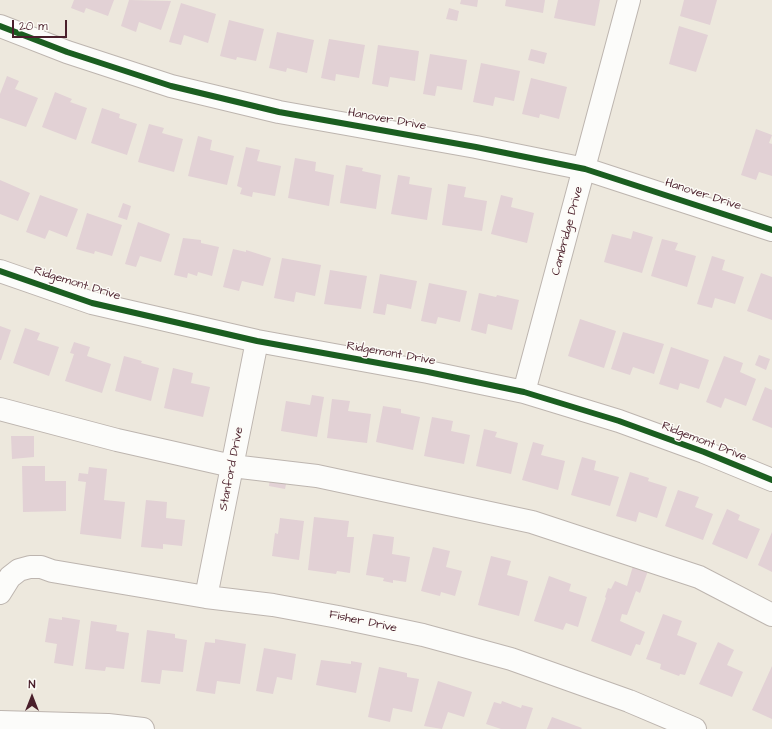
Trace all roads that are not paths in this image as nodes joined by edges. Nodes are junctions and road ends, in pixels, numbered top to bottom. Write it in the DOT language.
graph roads {
  1 [pos="629,0"];
  2 [pos="0,26"];
  3 [pos="585,169"];
  4 [pos="772,230"];
  5 [pos="0,271"];
  6 [pos="257,341"];
  7 [pos="524,392"];
  8 [pos="0,409"];
  9 [pos="232,466"];
  10 [pos="772,480"];
  11 [pos="0,593"];
  12 [pos="206,597"];
  13 [pos="772,615"];
  14 [pos="0,722"];
  15 [pos="143,729"];
  16 [pos="696,729"];
  1 -- 3 [label="street, Cambridge Drive"];
  2 -- 3 [label="street, Hanover Drive"];
  3 -- 4 [label="street, Hanover Drive"];
  3 -- 7 [label="street, Cambridge Drive"];
  5 -- 6 [label="street, Ridgemont Drive"];
  6 -- 7 [label="street, Ridgemont Drive"];
  6 -- 9 [label="street, Stanford Drive"];
  7 -- 10 [label="street, Ridgemont Drive"];
  8 -- 9 [label="street"];
  9 -- 12 [label="street, Stanford Drive"];
  9 -- 13 [label="street"];
  11 -- 12 [label="street, Fisher Drive"];
  12 -- 16 [label="street, Fisher Drive"];
  14 -- 15 [label="street"];
}
